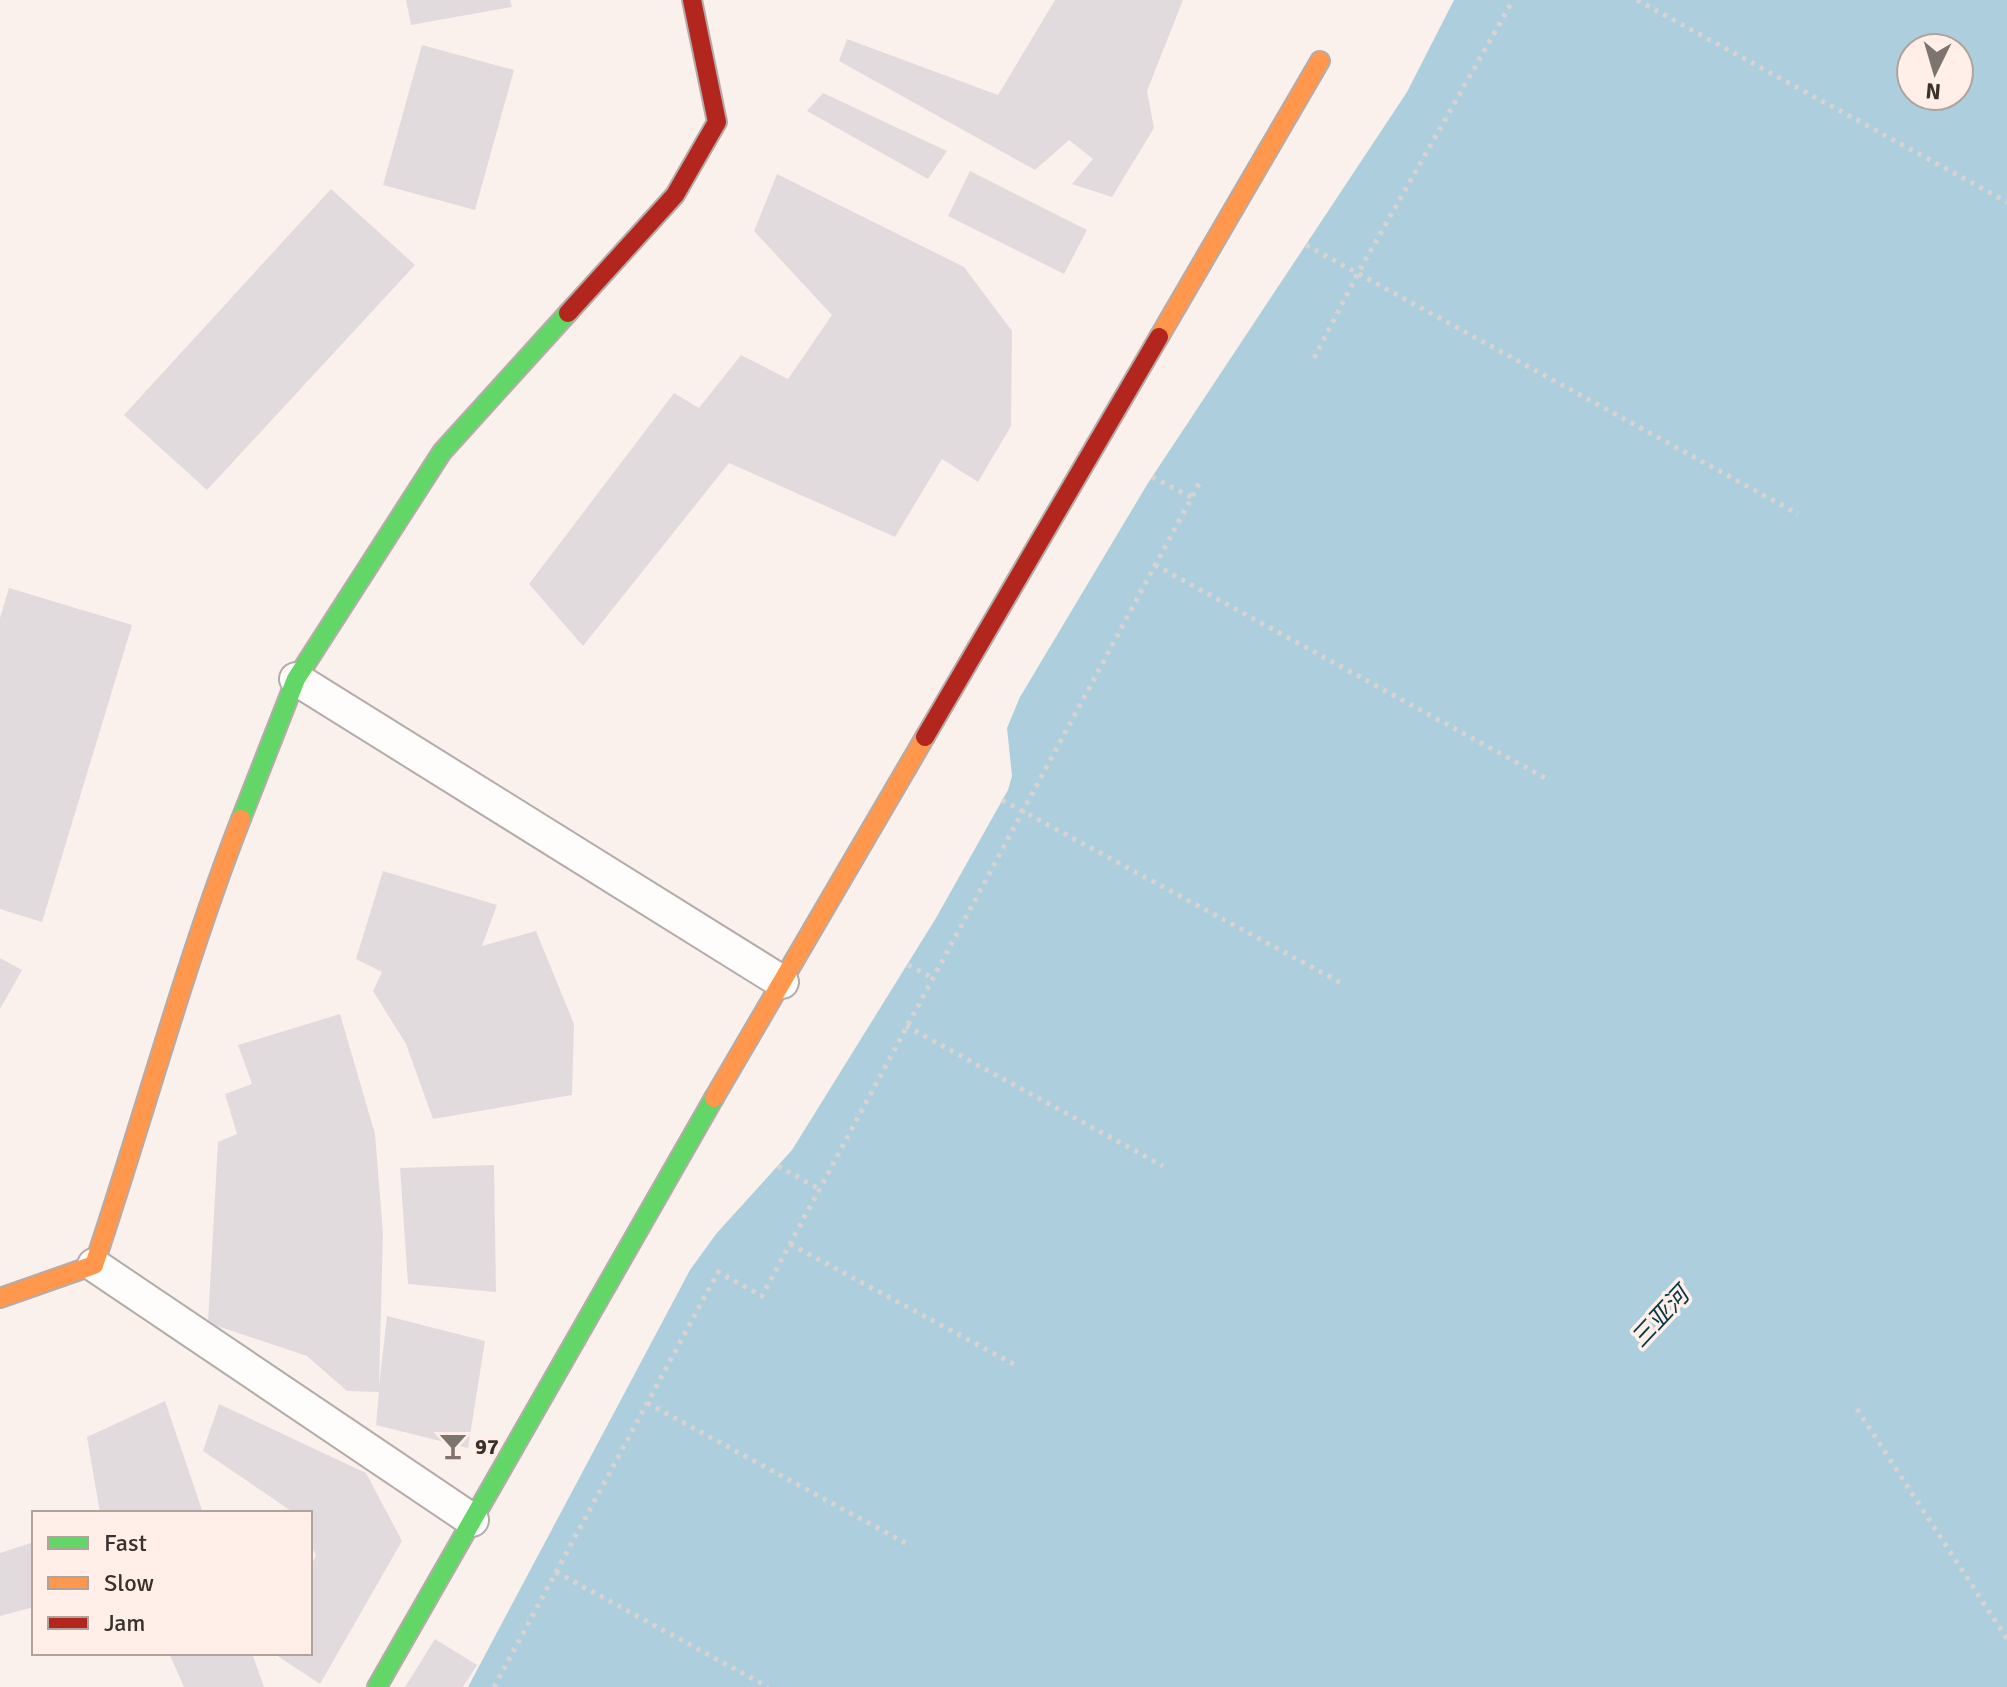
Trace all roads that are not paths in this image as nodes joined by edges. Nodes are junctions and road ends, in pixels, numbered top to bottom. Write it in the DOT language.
graph roads {
  1 [pos="692,0"];
  2 [pos="1320,61"];
  3 [pos="296,679"];
  4 [pos="782,982"];
  5 [pos="94,1265"];
  6 [pos="0,1298"];
  7 [pos="472,1520"];
  8 [pos="377,1687"];
  1 -- 3 [label="street"];
  2 -- 4 [label="street"];
  3 -- 4 [label="street"];
  3 -- 5 [label="street"];
  4 -- 7 [label="street"];
  5 -- 6 [label="street"];
  5 -- 7 [label="street"];
  7 -- 8 [label="street"];
}
